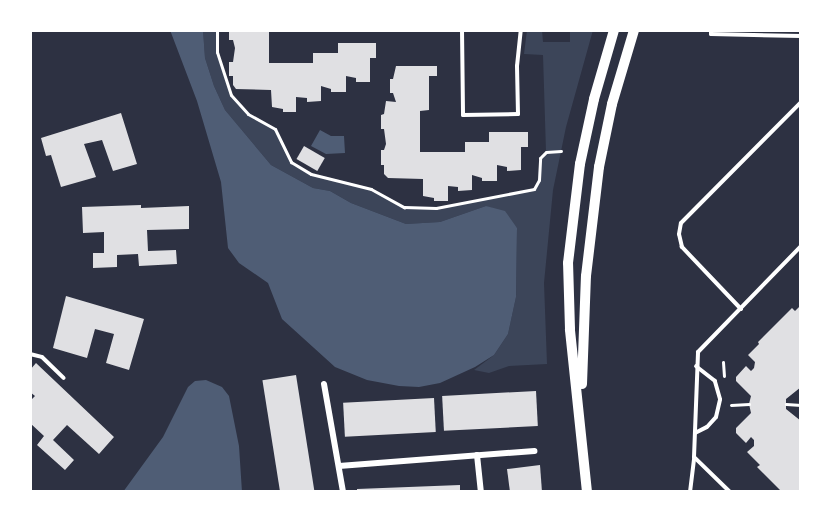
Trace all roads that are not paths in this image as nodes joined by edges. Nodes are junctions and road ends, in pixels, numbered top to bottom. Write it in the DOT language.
graph roads {
  1 [pos="462,30"];
  2 [pos="521,30"];
  3 [pos="614,30"];
  4 [pos="634,30"];
  5 [pos="711,30"];
  6 [pos="801,36"];
  7 [pos="801,102"];
  8 [pos="801,246"];
  9 [pos="741,309"];
  10 [pos="30,354"];
  11 [pos="696,366"];
  12 [pos="64,378"];
  13 [pos="324,384"];
  14 [pos="582,426"];
  15 [pos="694,433"];
  16 [pos="534,451"];
  17 [pos="477,455"];
  18 [pos="694,457"];
  19 [pos="339,466"];
  20 [pos="343,492"];
  21 [pos="481,492"];
  22 [pos="587,492"];
  23 [pos="690,492"];
  24 [pos="730,492"];
  1 -- 2 [label="lane"];
  3 -- 14 [label="street"];
  4 -- 14 [label="street"];
  5 -- 6 [label="lane"];
  7 -- 9 [label="lane"];
  8 -- 9 [label="lane"];
  9 -- 11 [label="lane"];
  10 -- 12 [label="lane"];
  11 -- 15 [label="lane"];
  11 -- 15 [label="lane"];
  13 -- 19 [label="street"];
  14 -- 22 [label="street"];
  15 -- 18 [label="lane"];
  16 -- 17 [label="street"];
  17 -- 19 [label="street"];
  17 -- 21 [label="street"];
  18 -- 23 [label="lane"];
  18 -- 24 [label="lane"];
  19 -- 20 [label="street"];
}
